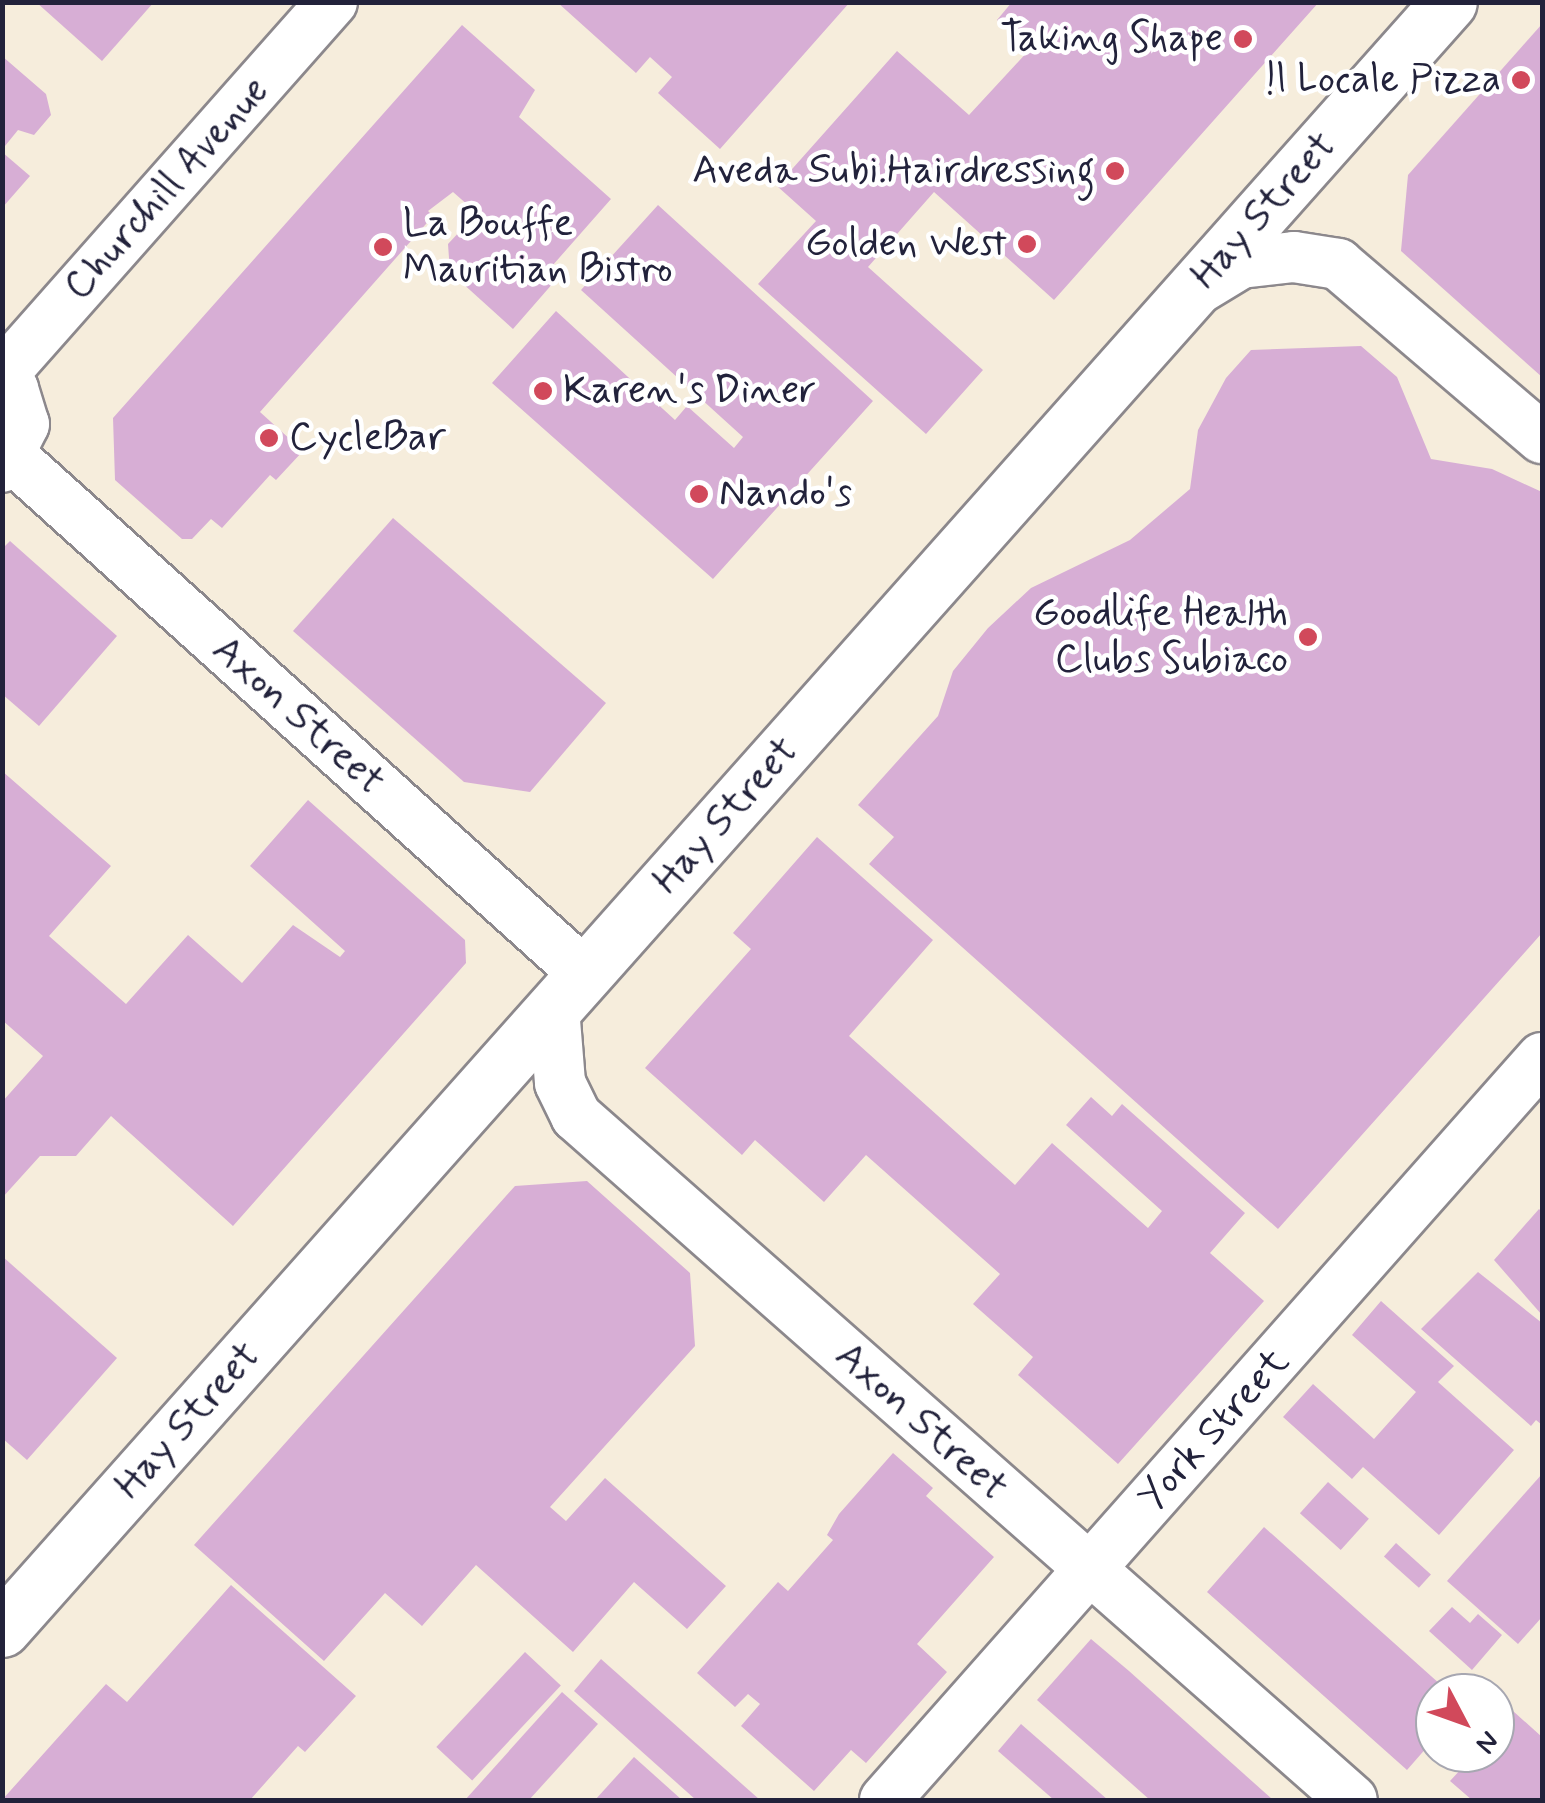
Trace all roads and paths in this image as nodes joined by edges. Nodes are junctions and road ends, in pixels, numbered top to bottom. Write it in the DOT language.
graph roads {
  1 [pos="332,2"];
  2 [pos="1449,2"];
  3 [pos="1187,297"];
  4 [pos="2,377"];
  5 [pos="1542,438"];
  6 [pos="7,462"];
  7 [pos="570,991"];
  8 [pos="1542,1058"];
  9 [pos="1089,1571"];
  10 [pos="2,1629"];
  11 [pos="885,1800"];
  12 [pos="1352,1800"];
  1 -- 4 [label="street, Churchill Avenue"];
  2 -- 3 [label="main road, Hay Street"];
  3 -- 5 [label="street"];
  3 -- 7 [label="main road, Hay Street"];
  4 -- 6 [label="street"];
  6 -- 7 [label="street, Axon Street"];
  7 -- 9 [label="street, Axon Street"];
  7 -- 10 [label="main road, Hay Street"];
  8 -- 9 [label="street, York Street"];
  9 -- 11 [label="street, York Street"];
  9 -- 12 [label="street, Axon Street"];
}
